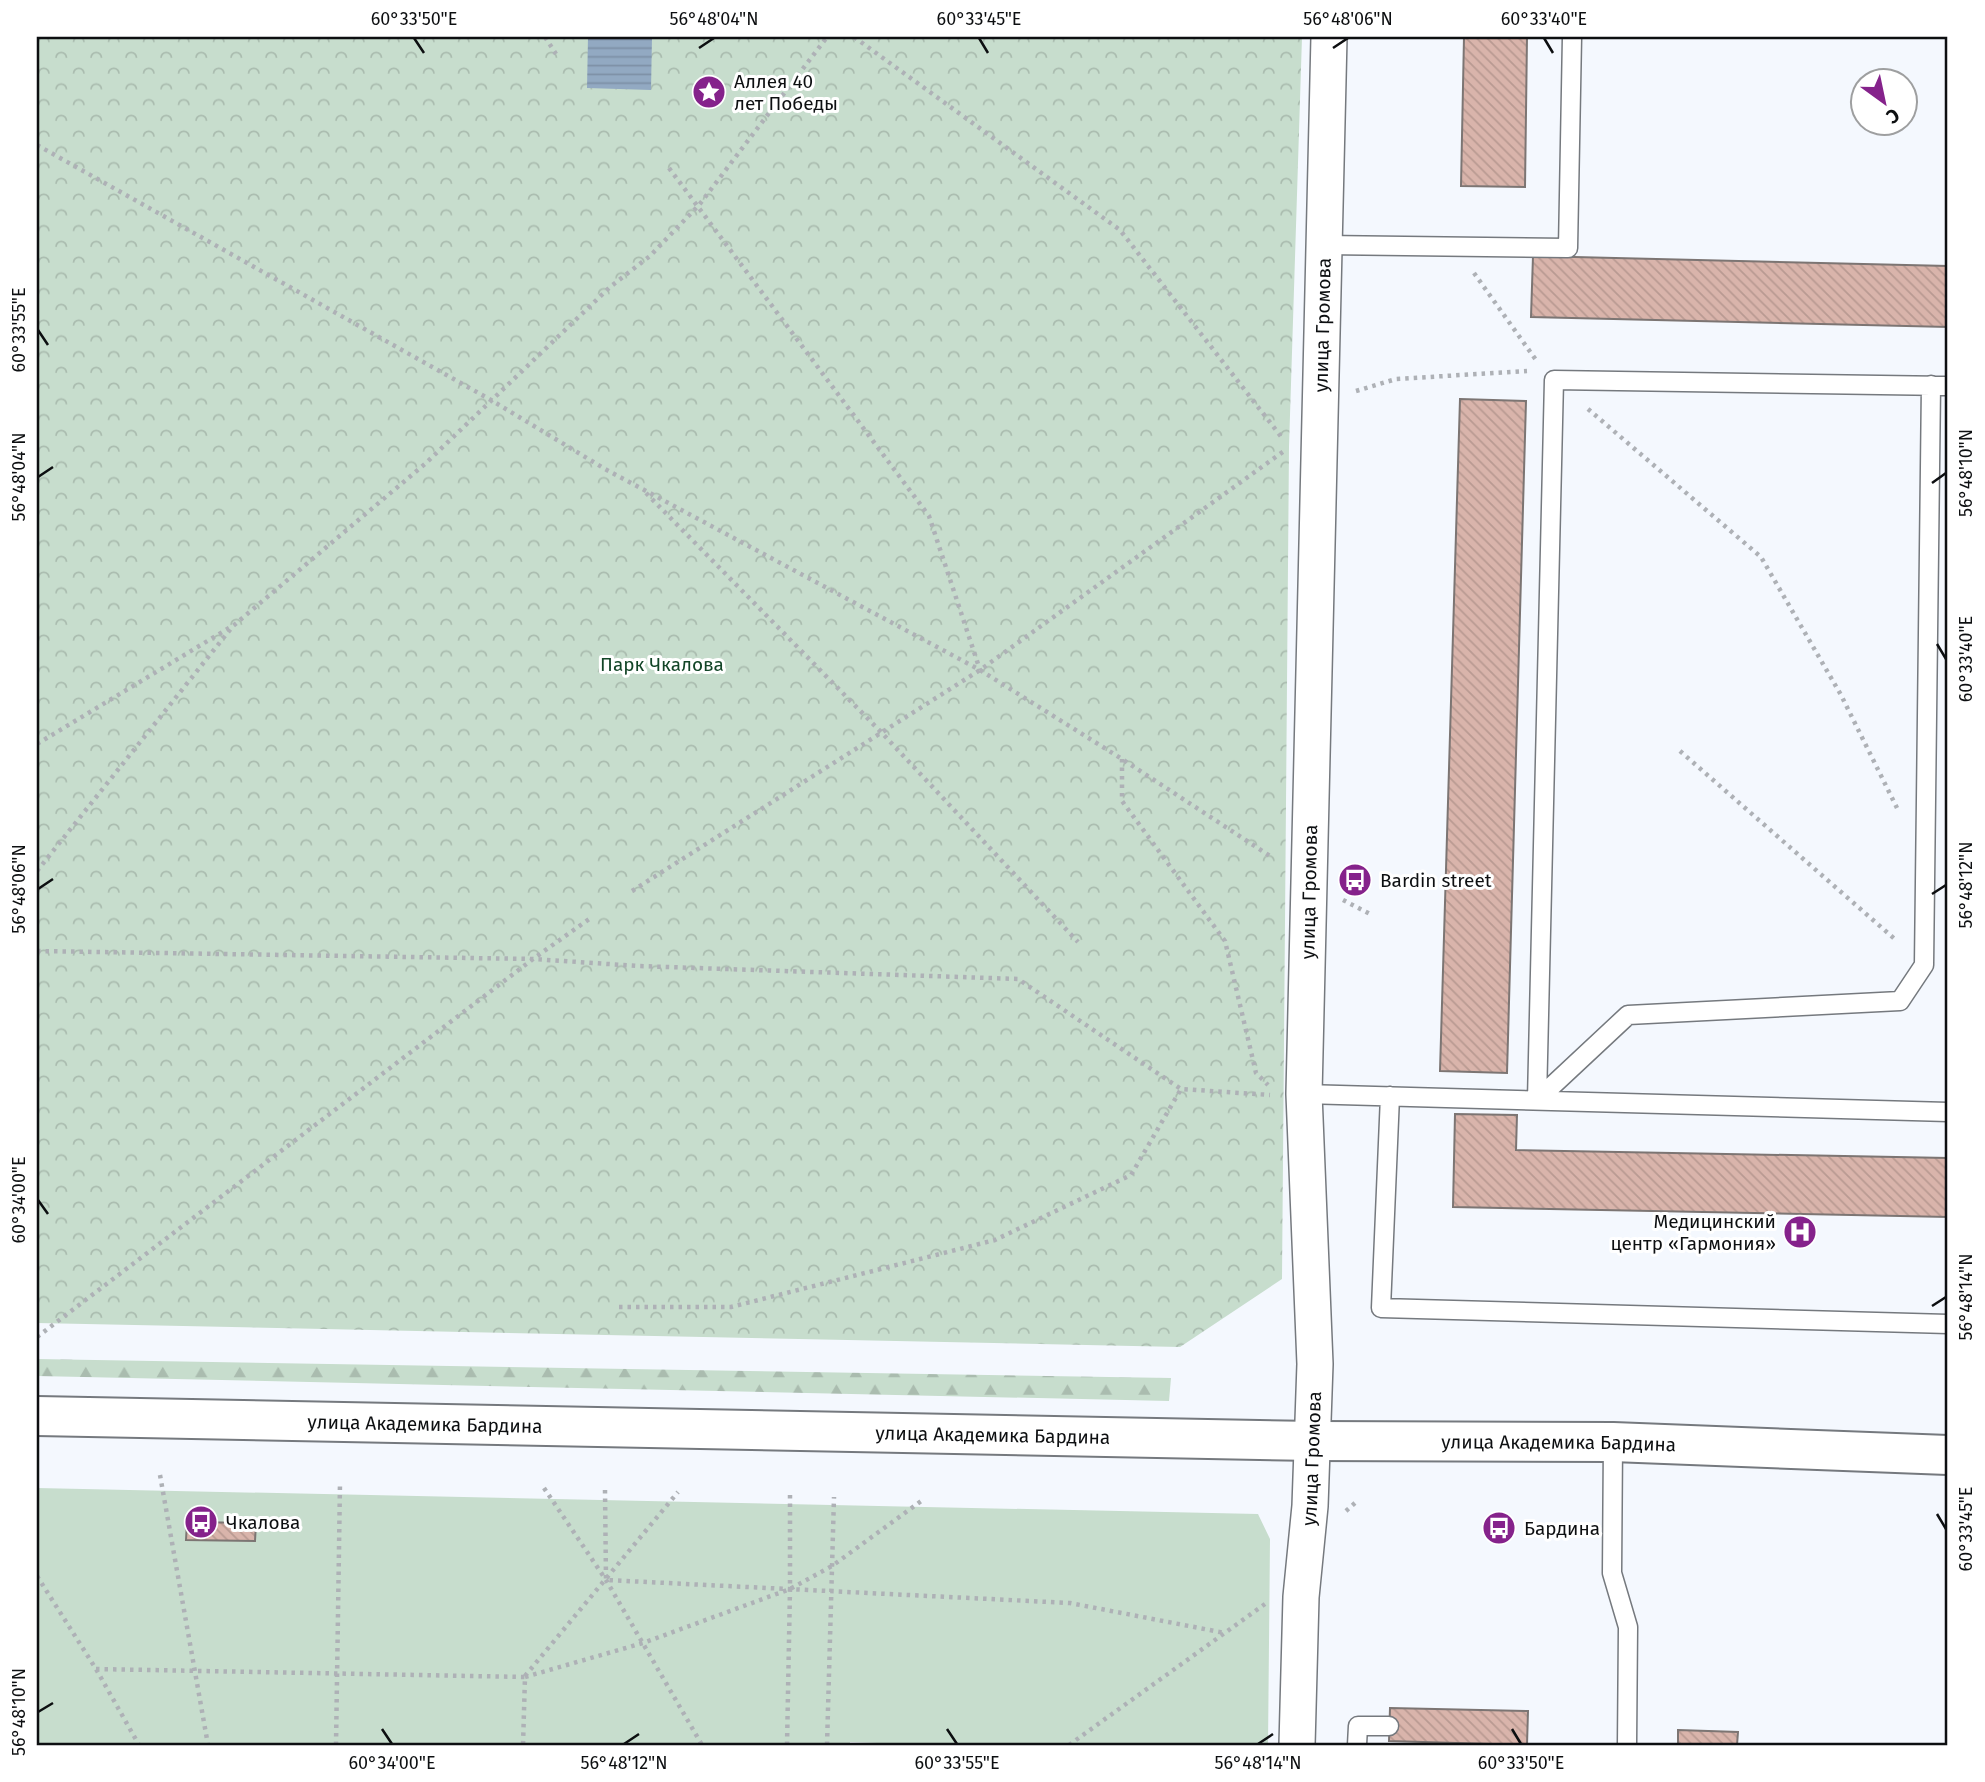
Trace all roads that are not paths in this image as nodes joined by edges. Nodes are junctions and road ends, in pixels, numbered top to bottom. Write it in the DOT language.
graph roads {
  1 [pos="1329,37"];
  2 [pos="1572,37"];
  3 [pos="1324,245"];
  4 [pos="1940,386"];
  5 [pos="1304,1094"];
  6 [pos="1390,1096"];
  7 [pos="1537,1100"];
  8 [pos="1948,1112"];
  9 [pos="1948,1324"];
  10 [pos="37,1416"];
  11 [pos="1314,1441"];
  12 [pos="1613,1442"];
  13 [pos="1948,1455"];
  14 [pos="1389,1726"];
  15 [pos="1297,1745"];
  16 [pos="1357,1745"];
  17 [pos="1627,1745"];
  1 -- 3 [label="street, улица Громова"];
  2 -- 3 [label="lane"];
  3 -- 5 [label="street, улица Громова"];
  4 -- 7 [label="lane"];
  4 -- 7 [label="lane"];
  5 -- 6 [label="lane"];
  5 -- 11 [label="street, улица Громова"];
  6 -- 7 [label="lane"];
  6 -- 9 [label="lane"];
  7 -- 8 [label="lane"];
  10 -- 11 [label="street, улица Академика Бардина"];
  11 -- 12 [label="street, улица Академика Бардина"];
  11 -- 15 [label="street, улица Громова"];
  12 -- 13 [label="street, улица Академика Бардина"];
  12 -- 17 [label="lane"];
  14 -- 16 [label="lane"];
}
